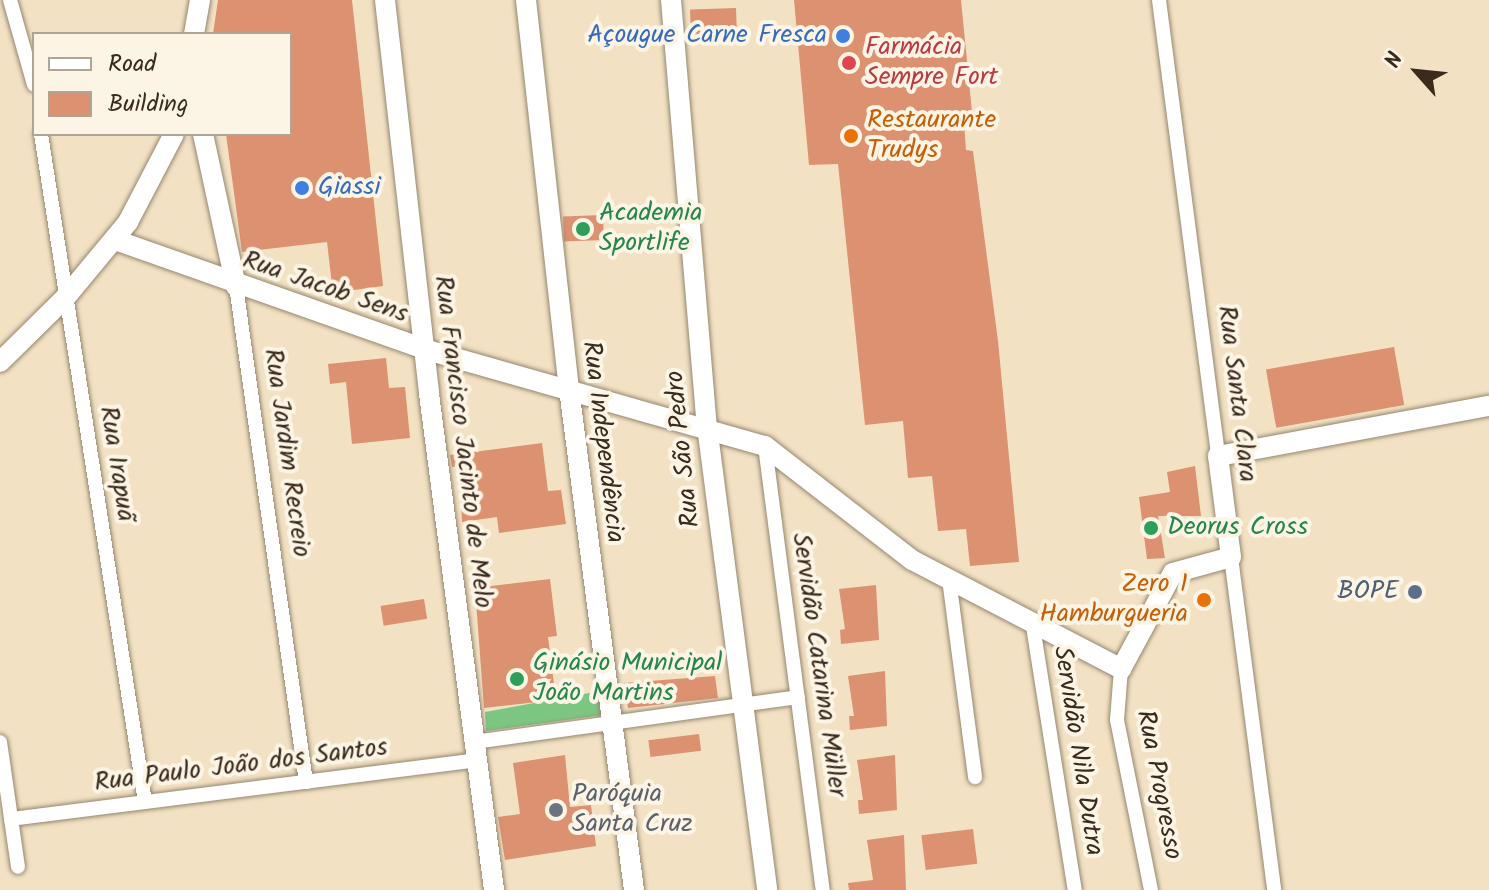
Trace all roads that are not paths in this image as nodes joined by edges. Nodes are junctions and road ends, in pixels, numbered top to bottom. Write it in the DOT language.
graph roads {
  1 [pos="10,0"];
  2 [pos="200,0"];
  3 [pos="385,0"];
  4 [pos="526,0"];
  5 [pos="671,0"];
  6 [pos="1159,0"];
  7 [pos="194,32"];
  8 [pos="32,78"];
  9 [pos="41,136"];
  10 [pos="173,136"];
  11 [pos="203,136"];
  12 [pos="115,240"];
  13 [pos="236,286"];
  14 [pos="65,298"];
  15 [pos="424,349"];
  16 [pos="0,362"];
  17 [pos="569,389"];
  18 [pos="1489,406"];
  19 [pos="707,426"];
  20 [pos="765,446"];
  21 [pos="1218,456"];
  22 [pos="1231,557"];
  23 [pos="949,579"];
  24 [pos="1032,620"];
  25 [pos="1121,669"];
  26 [pos="798,697"];
  27 [pos="741,705"];
  28 [pos="612,722"];
  29 [pos="0,742"];
  30 [pos="475,751"];
  31 [pos="975,777"];
  32 [pos="306,782"];
  33 [pos="145,802"];
  34 [pos="11,819"];
  35 [pos="18,867"];
  36 [pos="494,890"];
  37 [pos="634,890"];
  38 [pos="767,890"];
  39 [pos="823,890"];
  40 [pos="1075,890"];
  41 [pos="1151,890"];
  42 [pos="1274,890"];
  1 -- 8 [label="street"];
  2 -- 7 [label="street"];
  3 -- 15 [label="street, Rua Francisco Jacinto de Melo"];
  4 -- 17 [label="street, Rua Independência"];
  5 -- 19 [label="street, Rua São Pedro"];
  6 -- 21 [label="street, Rua Santa Clara"];
  9 -- 14 [label="street, Rua Irapuã"];
  10 -- 12 [label="street"];
  11 -- 13 [label="street, Rua Jardim Recreio"];
  12 -- 13 [label="street, Rua Jacob Sens"];
  12 -- 14 [label="street"];
  13 -- 15 [label="street, Rua Jacob Sens"];
  13 -- 32 [label="street, Rua Jardim Recreio"];
  14 -- 16 [label="street"];
  14 -- 33 [label="street, Rua Irapuã"];
  15 -- 17 [label="street, Rua Jacob Sens"];
  15 -- 30 [label="street, Rua Francisco Jacinto de Melo"];
  17 -- 19 [label="street, Rua Jacob Sens"];
  17 -- 28 [label="street, Rua Independência"];
  18 -- 21 [label="street"];
  19 -- 20 [label="street, Rua Jacob Sens"];
  19 -- 27 [label="street, Rua São Pedro"];
  20 -- 23 [label="street, Rua Jacob Sens"];
  20 -- 26 [label="street, Servidão Catarina Müller"];
  21 -- 22 [label="street, Rua Santa Clara"];
  22 -- 25 [label="street, Rua Progresso"];
  22 -- 42 [label="street, Rua Santa Clara"];
  23 -- 24 [label="street, Rua Jacob Sens"];
  23 -- 31 [label="street"];
  24 -- 25 [label="street, Rua Jacob Sens"];
  24 -- 40 [label="street, Servidão Nila Dutra"];
  25 -- 41 [label="street, Rua Progresso"];
  26 -- 27 [label="street, Rua Paulo João dos Santos"];
  26 -- 39 [label="street, Servidão Catarina Müller"];
  27 -- 28 [label="street, Rua Paulo João dos Santos"];
  27 -- 38 [label="street, Rua São Pedro"];
  28 -- 30 [label="street, Rua Paulo João dos Santos"];
  28 -- 37 [label="street, Rua Independência"];
  29 -- 34 [label="street"];
  30 -- 32 [label="street, Rua Paulo João dos Santos"];
  30 -- 36 [label="street, Rua Francisco Jacinto de Melo"];
  32 -- 33 [label="street, Rua Paulo João dos Santos"];
  33 -- 34 [label="street, Rua Paulo João dos Santos"];
  34 -- 35 [label="street"];
}
